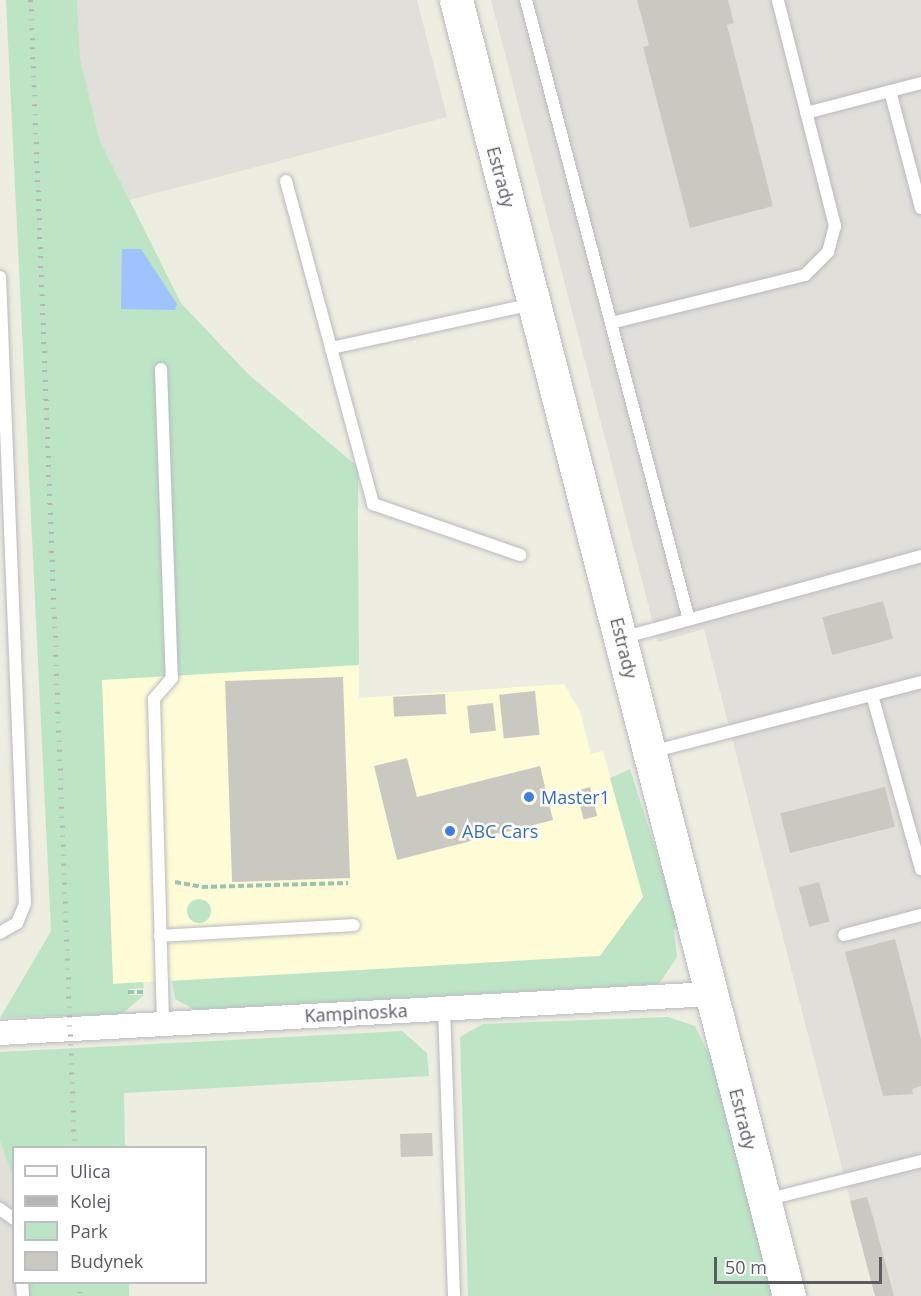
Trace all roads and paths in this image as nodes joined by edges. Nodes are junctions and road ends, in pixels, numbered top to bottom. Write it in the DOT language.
graph roads {
  1 [pos="456,0"];
  2 [pos="526,0"];
  3 [pos="778,0"];
  4 [pos="921,83"];
  5 [pos="890,91"];
  6 [pos="806,113"];
  7 [pos="286,181"];
  8 [pos="921,208"];
  9 [pos="0,277"];
  10 [pos="534,304"];
  11 [pos="611,323"];
  12 [pos="331,348"];
  13 [pos="161,369"];
  14 [pos="520,555"];
  15 [pos="921,556"];
  16 [pos="688,616"];
  17 [pos="622,638"];
  18 [pos="921,682"];
  19 [pos="872,695"];
  20 [pos="650,752"];
  21 [pos="921,869"];
  22 [pos="158,879"];
  23 [pos="348,883"];
  24 [pos="921,915"];
  25 [pos="354,925"];
  26 [pos="0,933"];
  27 [pos="160,936"];
  28 [pos="844,936"];
  29 [pos="711,994"];
  30 [pos="444,1009"];
  31 [pos="163,1024"];
  32 [pos="0,1033"];
  33 [pos="921,1161"];
  34 [pos="764,1200"];
  35 [pos="454,1296"];
  36 [pos="789,1296"];
  1 -- 10 [label="main road, Estrady"];
  2 -- 11 [label="lane"];
  3 -- 6 [label="lane"];
  4 -- 5 [label="lane"];
  5 -- 6 [label="lane"];
  5 -- 8 [label="lane"];
  6 -- 11 [label="lane"];
  7 -- 12 [label="lane"];
  9 -- 26 [label="lane"];
  10 -- 12 [label="lane"];
  10 -- 17 [label="main road, Estrady"];
  11 -- 16 [label="lane"];
  12 -- 14 [label="lane"];
  13 -- 22 [label="lane"];
  15 -- 16 [label="lane"];
  16 -- 17 [label="lane"];
  17 -- 20 [label="main road, Estrady"];
  18 -- 19 [label="lane"];
  19 -- 20 [label="lane"];
  19 -- 21 [label="lane"];
  20 -- 29 [label="main road, Estrady"];
  22 -- 23 [label="path"];
  22 -- 27 [label="lane"];
  24 -- 28 [label="lane"];
  25 -- 27 [label="lane"];
  27 -- 31 [label="lane"];
  29 -- 30 [label="street, Kampinoska"];
  29 -- 34 [label="main road, Estrady"];
  30 -- 31 [label="street, Kampinoska"];
  30 -- 35 [label="lane"];
  31 -- 32 [label="street, Kampinoska"];
  33 -- 34 [label="lane"];
  34 -- 36 [label="main road, Estrady"];
}
